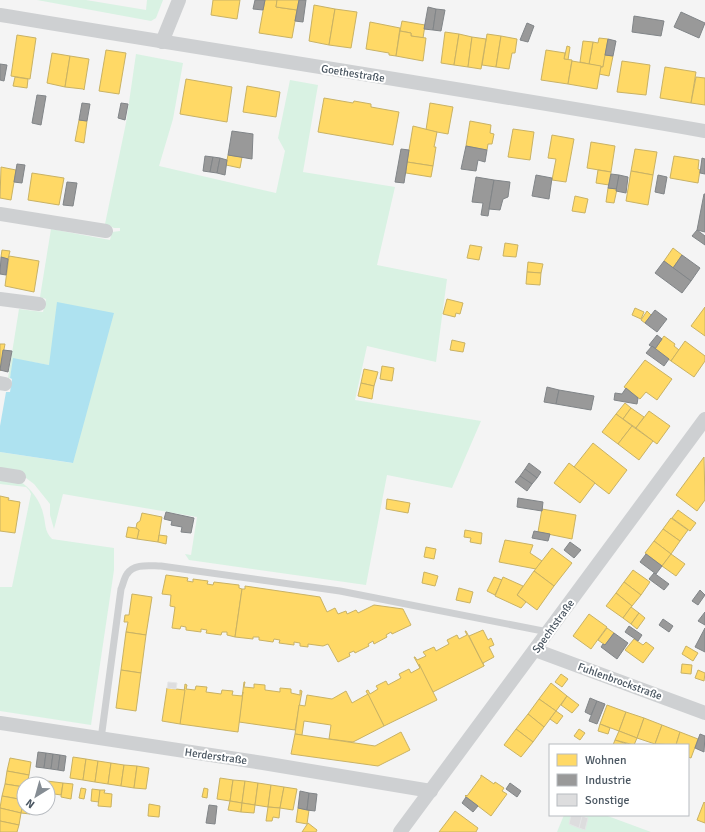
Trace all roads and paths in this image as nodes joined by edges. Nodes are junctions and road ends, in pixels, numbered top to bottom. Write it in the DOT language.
graph roads {
  1 [pos="179,0"];
  2 [pos="0,15"];
  3 [pos="162,42"];
  4 [pos="705,131"];
  5 [pos="0,214"];
  6 [pos="106,231"];
  7 [pos="0,299"];
  8 [pos="39,304"];
  9 [pos="705,419"];
  10 [pos="0,474"];
  11 [pos="19,477"];
  12 [pos="548,632"];
  13 [pos="535,650"];
  14 [pos="705,712"];
  15 [pos="0,723"];
  16 [pos="101,739"];
  17 [pos="431,791"];
  18 [pos="400,832"];
  1 -- 3 [label="street"];
  2 -- 3 [label="street, Goethestraße"];
  3 -- 4 [label="street, Goethestraße"];
  5 -- 6 [label="street"];
  7 -- 8 [label="street"];
  9 -- 12 [label="street, Spechtstraße"];
  10 -- 11 [label="street"];
  12 -- 13 [label="street, Spechtstraße"];
  12 -- 16 [label="lane"];
  13 -- 14 [label="street, Fuhlenbrockstraße"];
  13 -- 17 [label="street, Spechtstraße"];
  15 -- 16 [label="street, Herderstraße"];
  16 -- 17 [label="street, Herderstraße"];
  17 -- 18 [label="street, Spechtstraße"];
}
